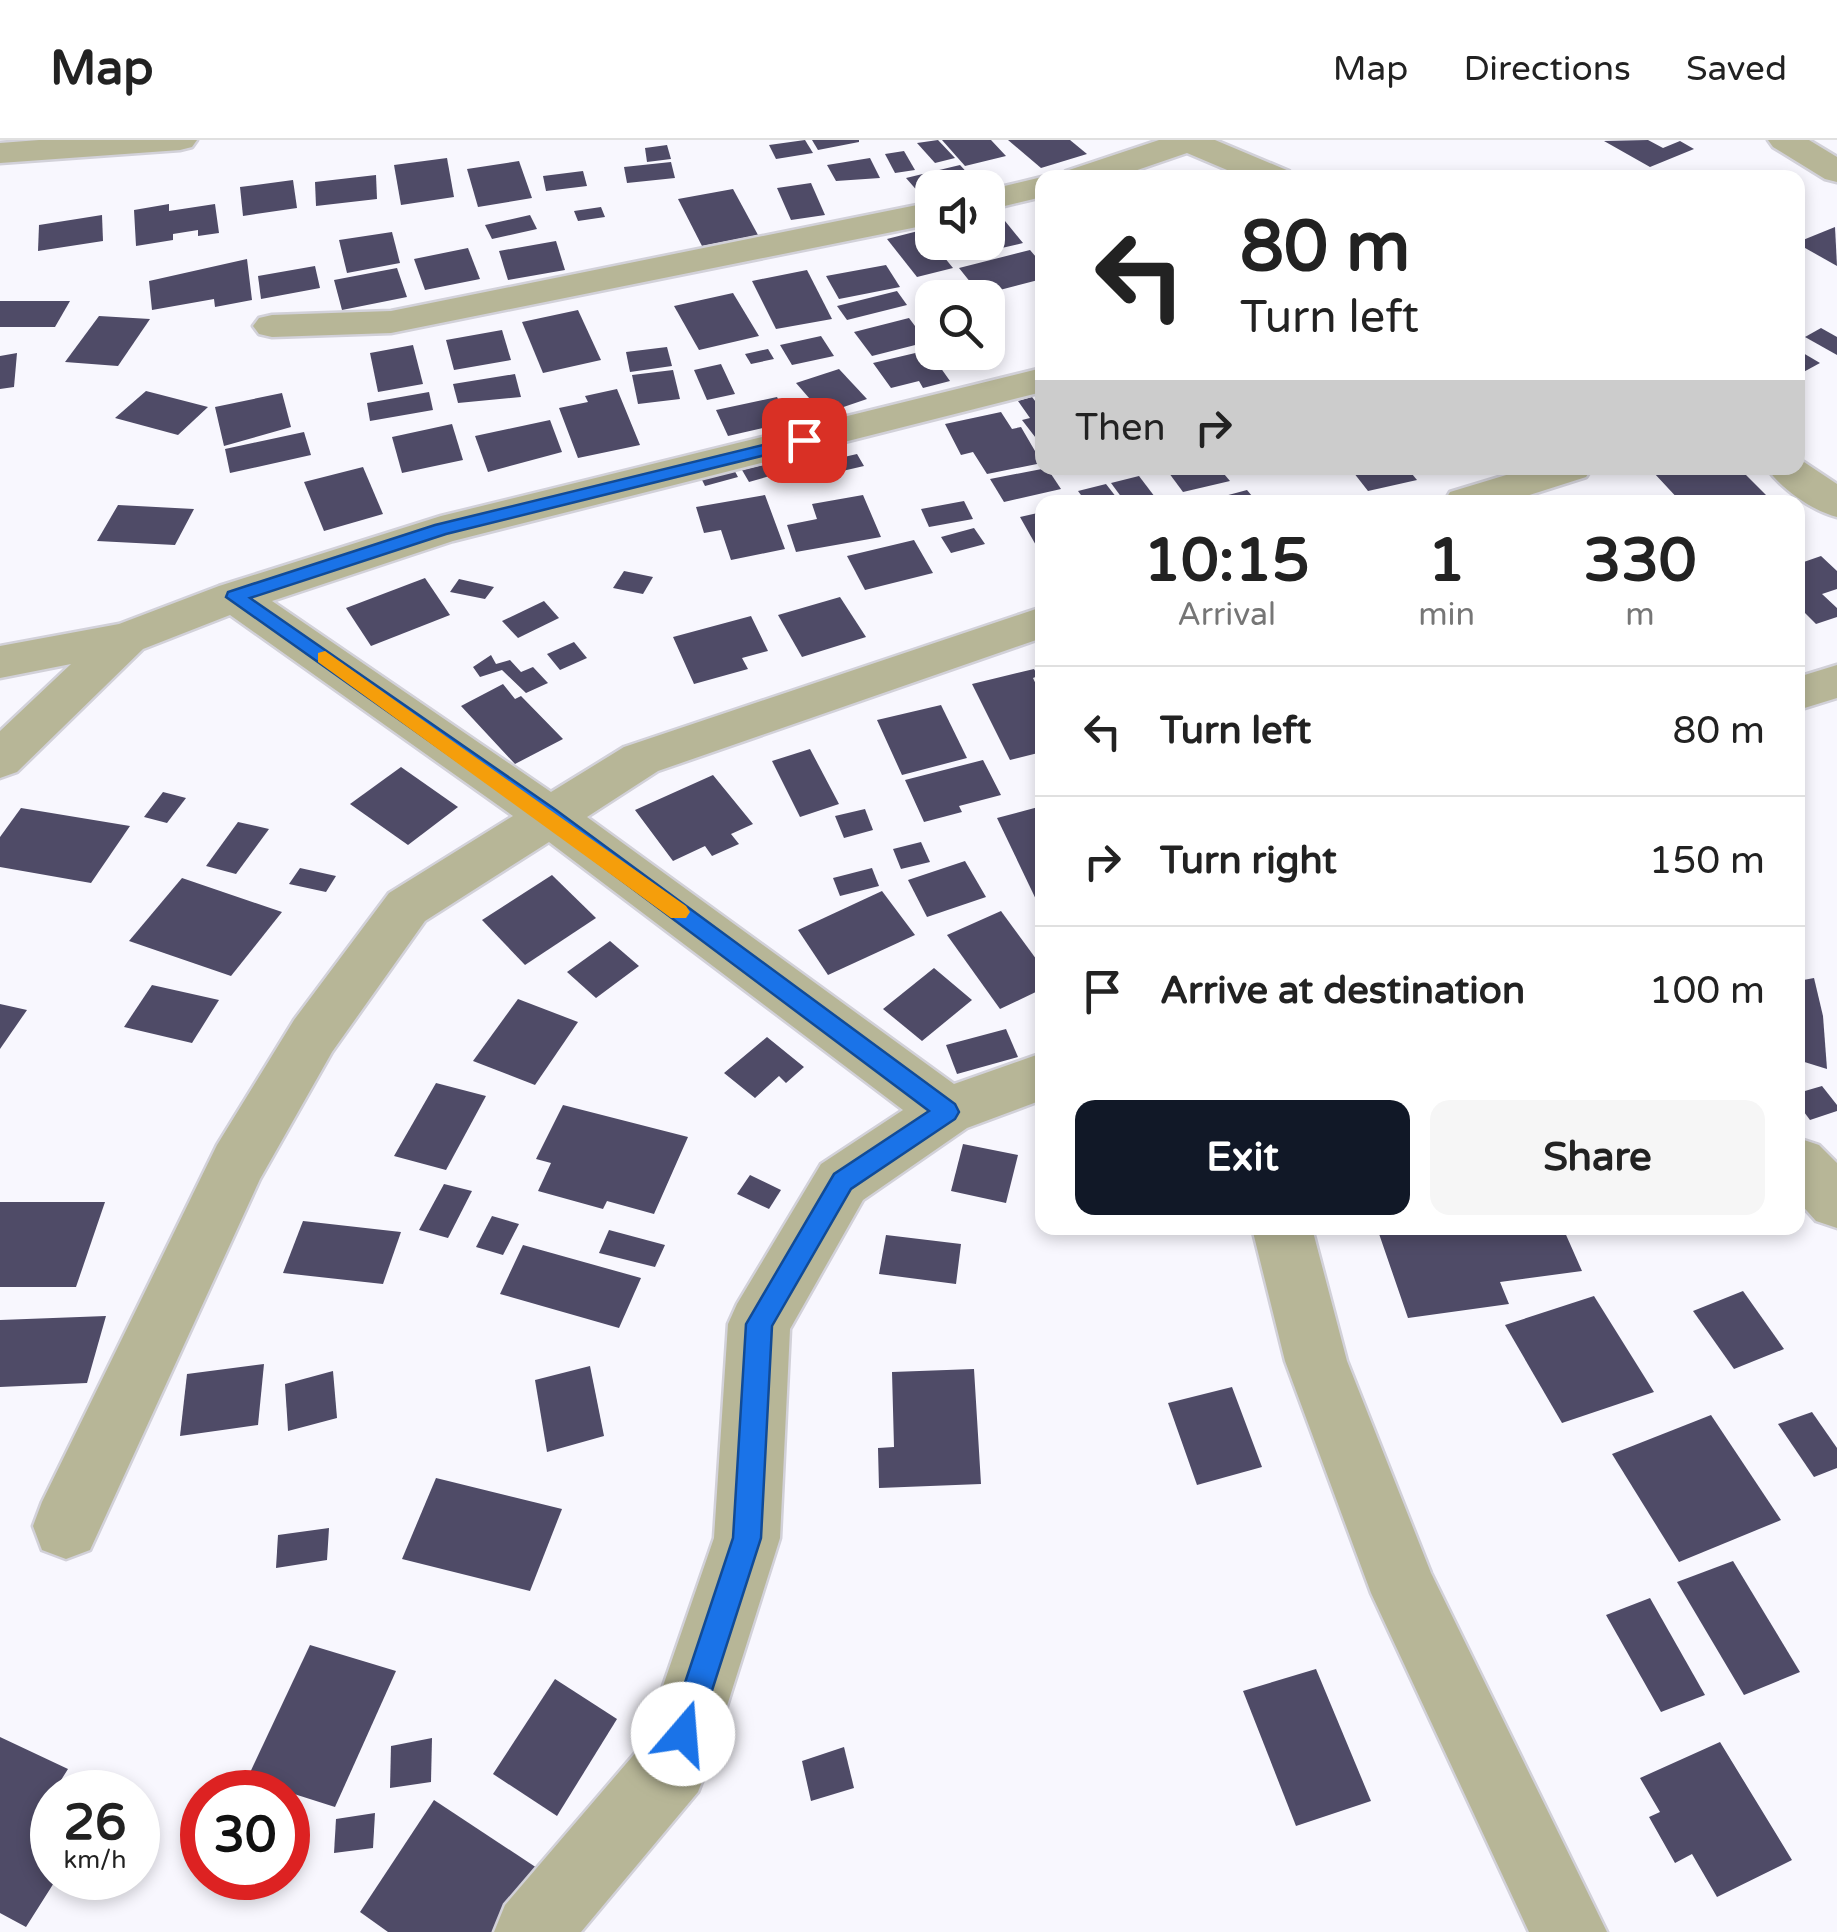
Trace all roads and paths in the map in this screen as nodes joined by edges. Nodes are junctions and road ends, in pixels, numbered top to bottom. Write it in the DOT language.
graph roads {
  1 [pos="180,140"];
  2 [pos="1285,140"];
  3 [pos="1785,140"];
  4 [pos="1187,141"];
  5 [pos="11,154"];
  6 [pos="1232,158"];
  7 [pos="1102,170"];
  8 [pos="1259,170"];
  9 [pos="1837,172"];
  10 [pos="0,189"];
  11 [pos="1035,190"];
  12 [pos="1005,196"];
  13 [pos="915,217"];
  14 [pos="272,326"];
  15 [pos="1035,382"];
  16 [pos="1549,475"];
  17 [pos="1798,475"];
  18 [pos="1488,495"];
  19 [pos="1837,504"];
  20 [pos="235,597"];
  21 [pos="1035,624"];
  22 [pos="127,638"];
  23 [pos="0,662"];
  24 [pos="1837,681"];
  25 [pos="1805,692"];
  26 [pos="0,760"];
  27 [pos="548,815"];
  28 [pos="1035,1079"];
  29 [pos="947,1112"];
  30 [pos="1805,1169"];
  31 [pos="1837,1202"];
  32 [pos="1284,1235"];
  33 [pos="66,1526"];
  34 [pos="532,1932"];
  35 [pos="1568,1932"];
  1 -- 5 [label="street"];
  2 -- 6 [label="street"];
  3 -- 9 [label="street"];
  4 -- 6 [label="street"];
  4 -- 7 [label="street"];
  5 -- 10 [label="street"];
  6 -- 8 [label="street"];
  11 -- 12 [label="street"];
  13 -- 14 [label="street"];
  15 -- 20 [label="street"];
  16 -- 18 [label="street"];
  17 -- 19 [label="street"];
  20 -- 22 [label="street"];
  20 -- 27 [label="street"];
  21 -- 27 [label="street"];
  22 -- 23 [label="street"];
  22 -- 26 [label="street"];
  24 -- 25 [label="street"];
  27 -- 29 [label="street"];
  27 -- 33 [label="street"];
  28 -- 29 [label="street"];
  29 -- 34 [label="street"];
  30 -- 31 [label="street"];
  32 -- 35 [label="street"];
}
